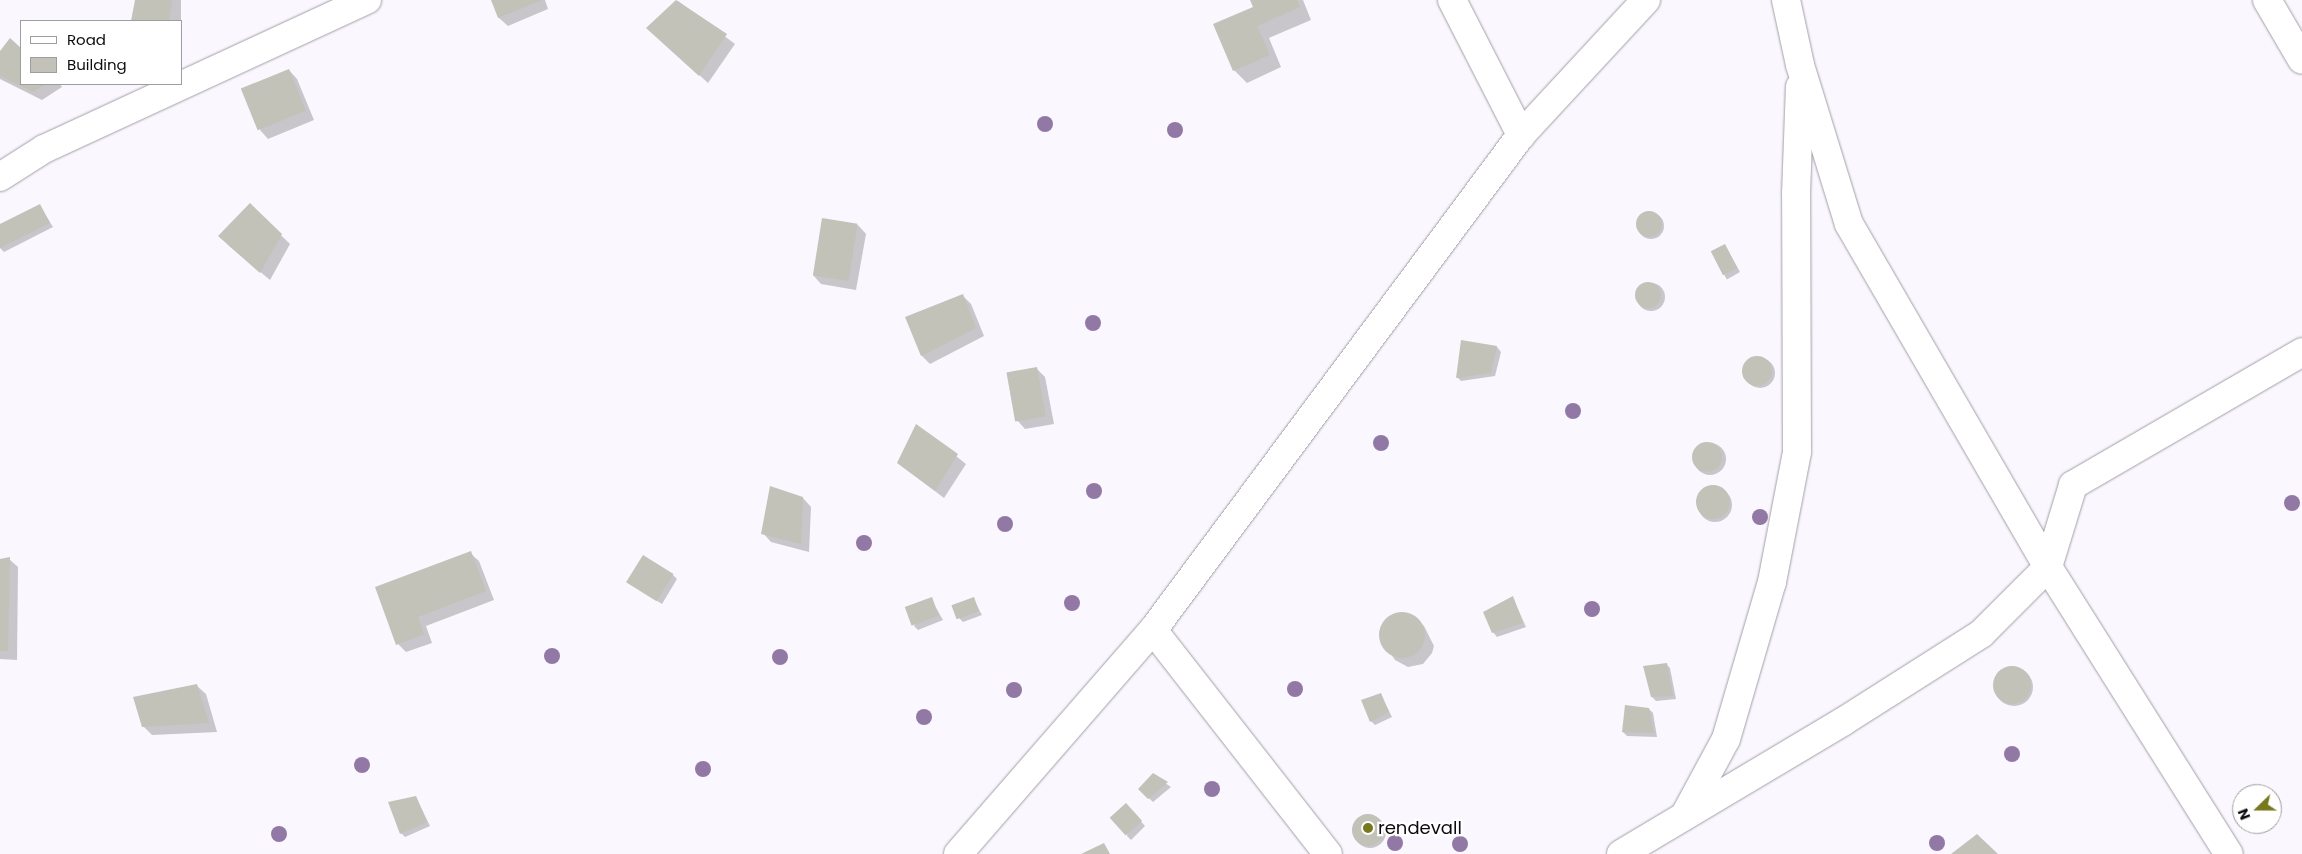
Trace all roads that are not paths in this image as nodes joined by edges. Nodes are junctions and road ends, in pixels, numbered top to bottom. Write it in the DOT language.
graph roads {
  1 [pos="368,0"];
  2 [pos="1452,0"];
  3 [pos="1646,0"];
  4 [pos="1786,0"];
  5 [pos="2267,0"];
  6 [pos="2302,60"];
  7 [pos="1800,65"];
  8 [pos="182,85"];
  9 [pos="182,85"];
  10 [pos="1520,135"];
  11 [pos="0,177"];
  12 [pos="2302,352"];
  13 [pos="2048,567"];
  14 [pos="1153,630"];
  15 [pos="1685,816"];
  16 [pos="958,854"];
  17 [pos="1328,854"];
  18 [pos="1621,854"];
  19 [pos="2229,854"];
  1 -- 9 [label="street"];
  2 -- 10 [label="street"];
  3 -- 10 [label="street"];
  4 -- 7 [label="street"];
  5 -- 6 [label="street"];
  7 -- 13 [label="street"];
  7 -- 15 [label="street"];
  8 -- 11 [label="street"];
  10 -- 14 [label="street"];
  12 -- 13 [label="street"];
  13 -- 15 [label="street"];
  13 -- 19 [label="street"];
  14 -- 16 [label="street"];
  14 -- 17 [label="street"];
  15 -- 18 [label="street"];
}
